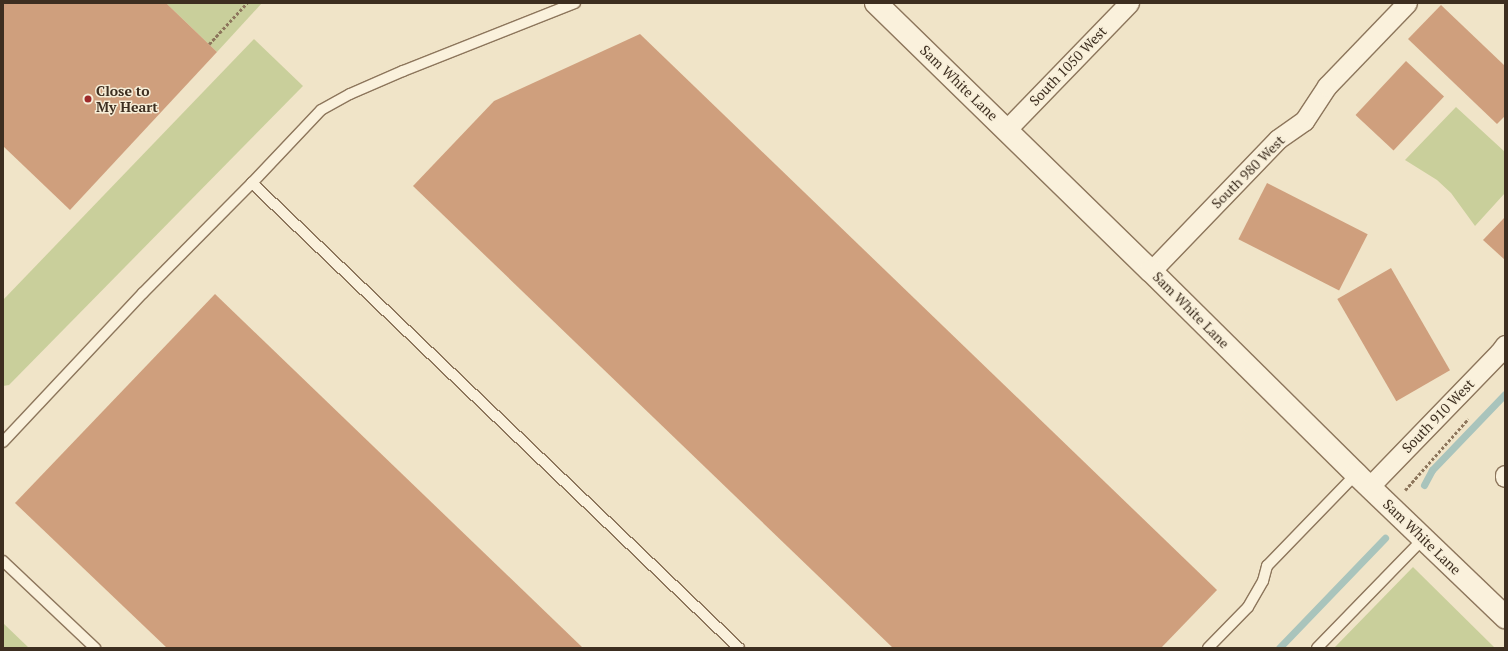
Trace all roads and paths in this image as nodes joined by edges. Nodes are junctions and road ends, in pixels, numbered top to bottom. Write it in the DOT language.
graph roads {
  1 [pos="247,3"];
  2 [pos="575,3"];
  3 [pos="876,3"];
  4 [pos="1129,3"];
  5 [pos="1407,3"];
  6 [pos="209,44"];
  7 [pos="1007,129"];
  8 [pos="252,183"];
  9 [pos="1151,271"];
  10 [pos="1505,345"];
  11 [pos="1468,418"];
  12 [pos="3,442"];
  13 [pos="1362,480"];
  14 [pos="1390,507"];
  15 [pos="1423,539"];
  16 [pos="3,560"];
  17 [pos="1502,609"];
  18 [pos="95,648"];
  19 [pos="739,648"];
  20 [pos="1208,648"];
  21 [pos="1317,648"];
  1 -- 6 [label="path"];
  2 -- 8 [label="lane"];
  3 -- 7 [label="street, Sam White Lane"];
  4 -- 7 [label="street, South 1050 West"];
  5 -- 9 [label="street, South 980 West"];
  7 -- 9 [label="street, Sam White Lane"];
  8 -- 12 [label="lane"];
  8 -- 19 [label="lane"];
  9 -- 13 [label="street, Sam White Lane"];
  10 -- 13 [label="street, South 910 West"];
  11 -- 14 [label="path"];
  13 -- 14 [label="street, Sam White Lane"];
  13 -- 20 [label="lane"];
  14 -- 15 [label="street, Sam White Lane"];
  15 -- 17 [label="street, Sam White Lane"];
  15 -- 21 [label="lane"];
  16 -- 18 [label="lane"];
}
